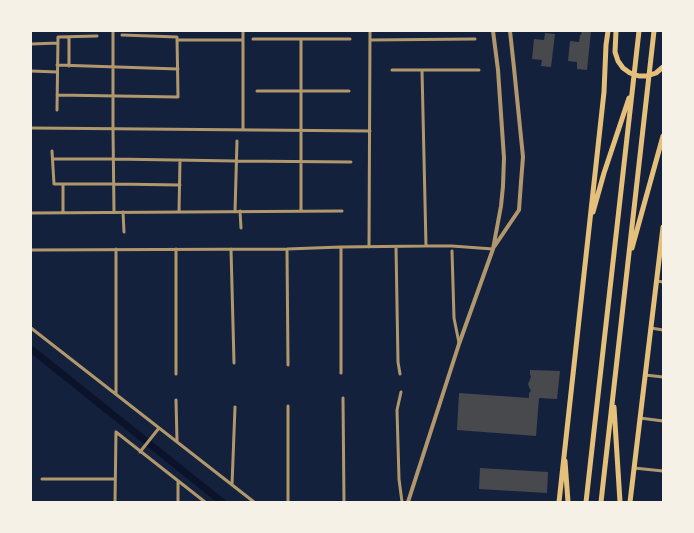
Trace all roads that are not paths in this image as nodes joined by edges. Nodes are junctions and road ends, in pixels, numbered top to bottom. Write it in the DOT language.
graph roads {
  1 [pos="113,31"];
  2 [pos="243,31"];
  3 [pos="370,31"];
  4 [pos="493,31"];
  5 [pos="510,31"];
  6 [pos="608,31"];
  7 [pos="616,31"];
  8 [pos="640,31"];
  9 [pos="654,31"];
  10 [pos="122,35"];
  11 [pos="69,36"];
  12 [pos="97,36"];
  13 [pos="253,39"];
  14 [pos="301,39"];
  15 [pos="350,39"];
  16 [pos="475,39"];
  17 [pos="177,40"];
  18 [pos="243,40"];
  19 [pos="370,40"];
  20 [pos="58,43"];
  21 [pos="31,44"];
  22 [pos="57,65"];
  23 [pos="69,66"];
  24 [pos="113,66"];
  25 [pos="663,67"];
  26 [pos="178,68"];
  27 [pos="392,70"];
  28 [pos="422,70"];
  29 [pos="478,70"];
  30 [pos="31,71"];
  31 [pos="57,72"];
  32 [pos="633,87"];
  33 [pos="257,91"];
  34 [pos="301,91"];
  35 [pos="349,91"];
  36 [pos="57,95"];
  37 [pos="112,95"];
  38 [pos="57,110"];
  39 [pos="31,128"];
  40 [pos="113,129"];
  41 [pos="242,130"];
  42 [pos="301,130"];
  43 [pos="370,131"];
  44 [pos="663,136"];
  45 [pos="237,141"];
  46 [pos="52,151"];
  47 [pos="113,158"];
  48 [pos="52,159"];
  49 [pos="180,160"];
  50 [pos="236,161"];
  51 [pos="301,161"];
  52 [pos="351,162"];
  53 [pos="63,184"];
  54 [pos="114,184"];
  55 [pos="180,185"];
  56 [pos="301,211"];
  57 [pos="342,211"];
  58 [pos="114,212"];
  59 [pos="123,212"];
  60 [pos="179,212"];
  61 [pos="235,212"];
  62 [pos="240,212"];
  63 [pos="31,213"];
  64 [pos="63,213"];
  65 [pos="663,227"];
  66 [pos="241,228"];
  67 [pos="588,229"];
  68 [pos="124,232"];
  69 [pos="426,246"];
  70 [pos="341,247"];
  71 [pos="369,247"];
  72 [pos="396,247"];
  73 [pos="116,249"];
  74 [pos="176,249"];
  75 [pos="231,249"];
  76 [pos="287,249"];
  77 [pos="493,249"];
  78 [pos="31,250"];
  79 [pos="452,251"];
  80 [pos="628,262"];
  81 [pos="656,281"];
  82 [pos="663,282"];
  83 [pos="31,328"];
  84 [pos="651,328"];
  85 [pos="663,330"];
  86 [pos="459,344"];
  87 [pos="234,363"];
  88 [pos="288,365"];
  89 [pos="341,373"];
  90 [pos="176,374"];
  91 [pos="400,374"];
  92 [pos="645,375"];
  93 [pos="663,377"];
  94 [pos="613,391"];
  95 [pos="401,392"];
  96 [pos="116,394"];
  97 [pos="343,398"];
  98 [pos="176,400"];
  99 [pos="288,406"];
  100 [pos="235,407"];
  101 [pos="640,418"];
  102 [pos="663,421"];
  103 [pos="159,428"];
  104 [pos="177,442"];
  105 [pos="564,448"];
  106 [pos="140,452"];
  107 [pos="634,468"];
  108 [pos="663,471"];
  109 [pos="42,479"];
  110 [pos="115,479"];
  111 [pos="178,481"];
  112 [pos="232,485"];
  113 [pos="115,502"];
  114 [pos="178,502"];
  115 [pos="205,502"];
  116 [pos="254,502"];
  117 [pos="288,502"];
  118 [pos="344,502"];
  119 [pos="402,502"];
  120 [pos="408,502"];
  121 [pos="559,502"];
  122 [pos="568,502"];
  123 [pos="586,502"];
  124 [pos="602,502"];
  125 [pos="620,502"];
  126 [pos="630,502"];
  1 -- 24 [label="street"];
  2 -- 18 [label="street"];
  3 -- 19 [label="street"];
  4 -- 77 [label="street"];
  5 -- 77 [label="street"];
  6 -- 67 [label="highway"];
  7 -- 25 [label="highway"];
  8 -- 32 [label="highway"];
  9 -- 80 [label="highway"];
  10 -- 17 [label="street"];
  11 -- 12 [label="street"];
  11 -- 20 [label="street"];
  11 -- 23 [label="street"];
  13 -- 14 [label="street"];
  14 -- 15 [label="street"];
  14 -- 34 [label="street"];
  16 -- 19 [label="street"];
  17 -- 18 [label="street"];
  17 -- 26 [label="street"];
  18 -- 41 [label="street"];
  19 -- 43 [label="street"];
  20 -- 21 [label="street"];
  20 -- 22 [label="street"];
  22 -- 23 [label="street"];
  22 -- 31 [label="street"];
  23 -- 24 [label="street"];
  24 -- 26 [label="street"];
  24 -- 37 [label="street"];
  26 -- 37 [label="street"];
  27 -- 28 [label="street"];
  28 -- 29 [label="street"];
  28 -- 69 [label="street"];
  30 -- 31 [label="street"];
  31 -- 36 [label="street"];
  32 -- 67 [label="highway"];
  32 -- 123 [label="highway"];
  33 -- 34 [label="street"];
  34 -- 35 [label="street"];
  34 -- 42 [label="street"];
  36 -- 37 [label="street"];
  36 -- 38 [label="street"];
  37 -- 40 [label="street"];
  39 -- 40 [label="street"];
  40 -- 41 [label="street"];
  40 -- 47 [label="street"];
  41 -- 42 [label="street"];
  42 -- 43 [label="street"];
  42 -- 51 [label="street"];
  43 -- 71 [label="street"];
  44 -- 80 [label="highway"];
  45 -- 50 [label="street"];
  46 -- 48 [label="street"];
  47 -- 48 [label="street"];
  47 -- 49 [label="street"];
  47 -- 54 [label="street"];
  48 -- 53 [label="street"];
  49 -- 50 [label="street"];
  49 -- 55 [label="street"];
  50 -- 51 [label="street"];
  50 -- 61 [label="street"];
  51 -- 52 [label="street"];
  51 -- 56 [label="street"];
  53 -- 54 [label="street"];
  53 -- 64 [label="street"];
  54 -- 55 [label="street"];
  54 -- 58 [label="street"];
  55 -- 60 [label="street"];
  56 -- 57 [label="street"];
  56 -- 62 [label="street"];
  58 -- 59 [label="street"];
  58 -- 64 [label="street"];
  59 -- 60 [label="street"];
  59 -- 68 [label="street"];
  60 -- 61 [label="street"];
  61 -- 62 [label="street"];
  62 -- 66 [label="street"];
  63 -- 64 [label="street"];
  65 -- 81 [label="highway"];
  67 -- 105 [label="highway"];
  69 -- 72 [label="street"];
  69 -- 77 [label="street"];
  70 -- 71 [label="street"];
  70 -- 76 [label="street"];
  70 -- 89 [label="street"];
  71 -- 72 [label="street"];
  72 -- 91 [label="street"];
  73 -- 74 [label="street"];
  73 -- 78 [label="street"];
  73 -- 96 [label="street"];
  74 -- 75 [label="street"];
  74 -- 90 [label="street"];
  75 -- 76 [label="street"];
  75 -- 87 [label="street"];
  76 -- 88 [label="street"];
  77 -- 86 [label="street"];
  79 -- 86 [label="street"];
  80 -- 94 [label="highway"];
  81 -- 82 [label="street"];
  81 -- 84 [label="highway"];
  83 -- 96 [label="street"];
  84 -- 85 [label="street"];
  84 -- 92 [label="highway"];
  86 -- 120 [label="street"];
  92 -- 93 [label="street"];
  92 -- 101 [label="highway"];
  94 -- 124 [label="highway"];
  94 -- 125 [label="highway"];
  95 -- 119 [label="street"];
  96 -- 103 [label="street"];
  97 -- 118 [label="street"];
  98 -- 104 [label="street"];
  99 -- 117 [label="street"];
  100 -- 112 [label="street"];
  101 -- 102 [label="street"];
  101 -- 107 [label="highway"];
  103 -- 104 [label="street"];
  103 -- 106 [label="street"];
  104 -- 112 [label="street"];
  105 -- 121 [label="highway"];
  105 -- 122 [label="highway"];
  106 -- 110 [label="street"];
  106 -- 111 [label="street"];
  107 -- 108 [label="street"];
  107 -- 126 [label="highway"];
  109 -- 110 [label="street"];
  110 -- 113 [label="street"];
  111 -- 114 [label="street"];
  111 -- 115 [label="street"];
  112 -- 116 [label="street"];
}
